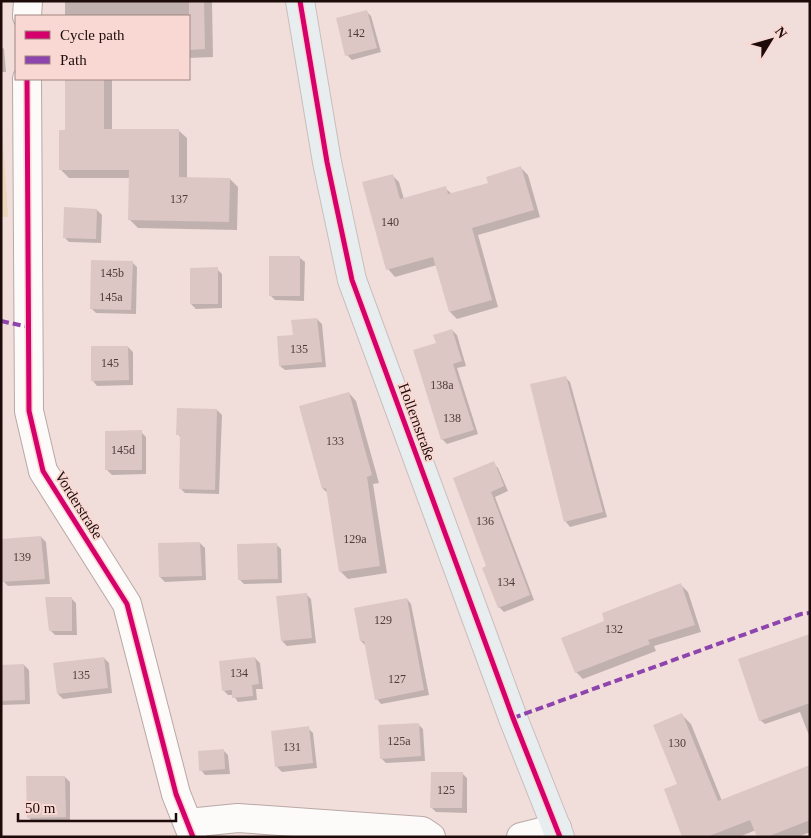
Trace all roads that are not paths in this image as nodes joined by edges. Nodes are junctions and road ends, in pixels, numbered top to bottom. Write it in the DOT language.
graph roads {
  1 [pos="28,1"];
  2 [pos="300,1"];
  3 [pos="27,15"];
  4 [pos="28,80"];
  5 [pos="191,830"];
  6 [pos="558,832"];
  7 [pos="431,837"];
  8 [pos="521,837"];
  1 -- 3 [label="street"];
  2 -- 6 [label="main road, Hollernstraße"];
  4 -- 5 [label="street, Vorderstraße"];
  5 -- 7 [label="street"];
  6 -- 8 [label="street"];
}
